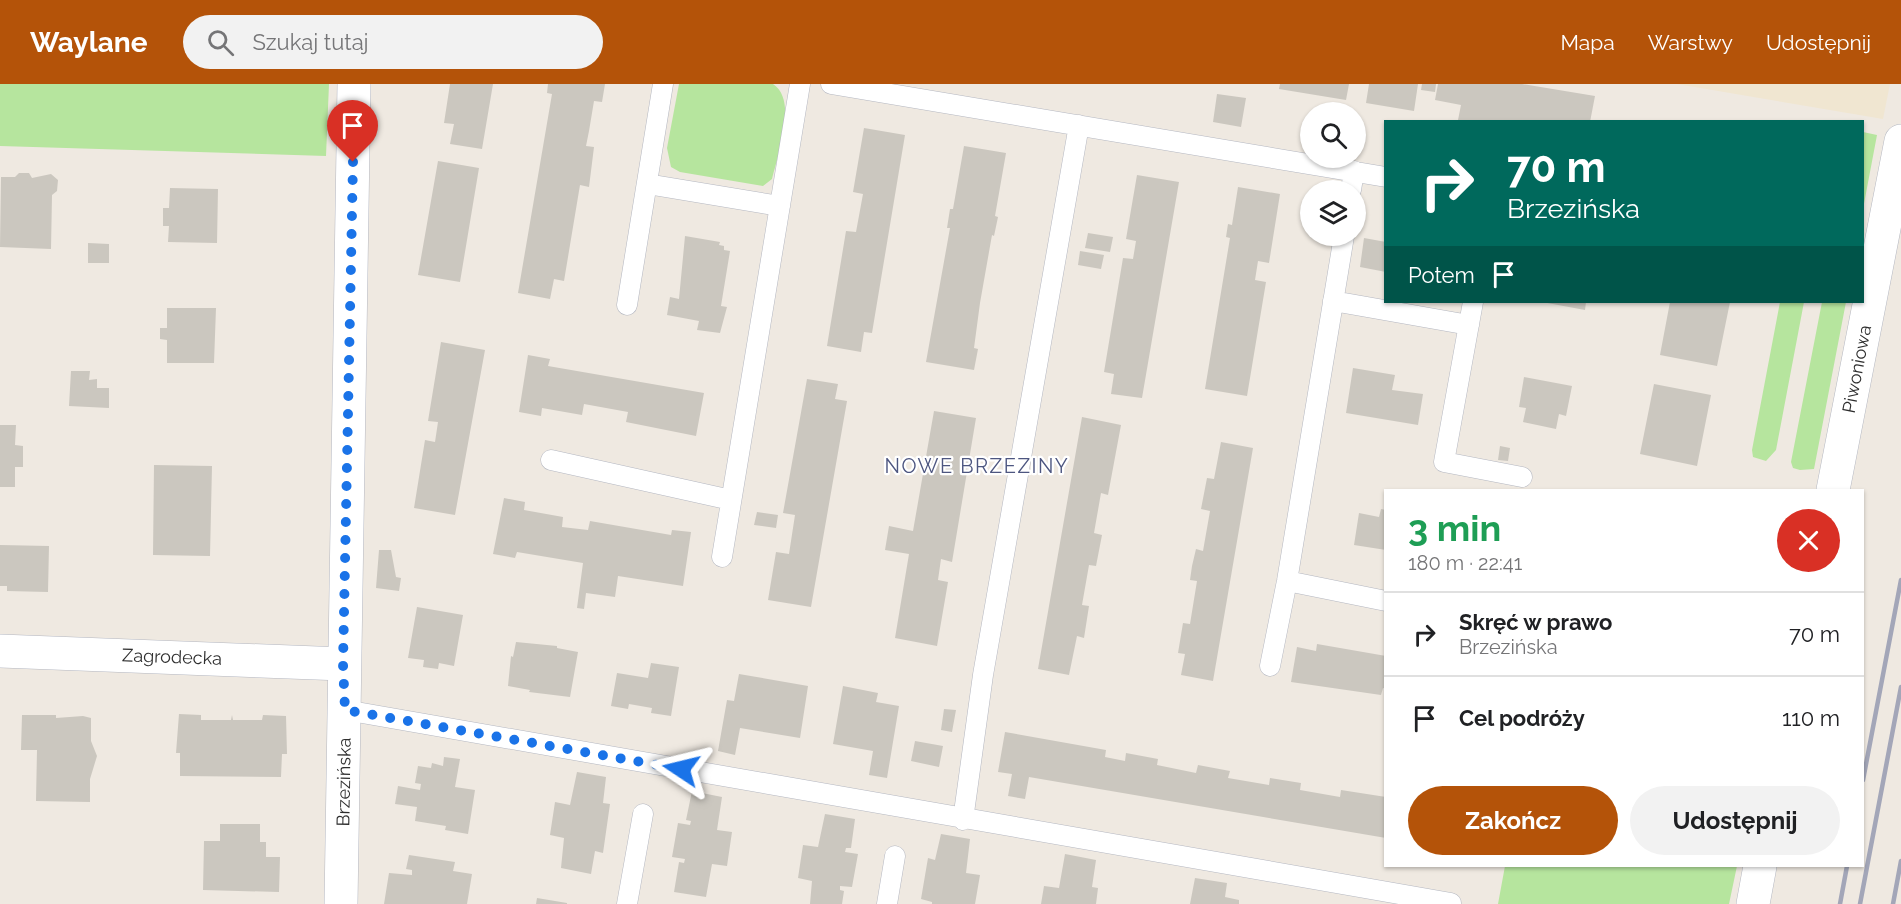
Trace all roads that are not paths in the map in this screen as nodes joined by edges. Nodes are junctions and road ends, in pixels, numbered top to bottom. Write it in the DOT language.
graph roads {
  1 [pos="354,84"];
  2 [pos="663,84"];
  3 [pos="800,84"];
  4 [pos="831,84"];
  5 [pos="1079,125"];
  6 [pos="1901,141"];
  7 [pos="1384,177"];
  8 [pos="1348,180"];
  9 [pos="1361,180"];
  10 [pos="647,184"];
  11 [pos="780,206"];
  12 [pos="1342,246"];
  13 [pos="1333,301"];
  14 [pos="1473,303"];
  15 [pos="627,305"];
  16 [pos="1469,325"];
  17 [pos="551,460"];
  18 [pos="1522,477"];
  19 [pos="1833,489"];
  20 [pos="731,500"];
  21 [pos="722,557"];
  22 [pos="1287,581"];
  23 [pos="1384,601"];
  24 [pos="0,651"];
  25 [pos="343,664"];
  26 [pos="1270,666"];
  27 [pos="345,710"];
  28 [pos="643,814"];
  29 [pos="963,820"];
  30 [pos="896,856"];
  31 [pos="1760,867"];
  32 [pos="1451,903"];
  33 [pos="341,904"];
  34 [pos="627,904"];
  35 [pos="887,904"];
  36 [pos="1753,904"];
  1 -- 25 [label="street, Brzezińska"];
  2 -- 10 [label="lane"];
  3 -- 11 [label="lane"];
  4 -- 5 [label="lane"];
  5 -- 8 [label="lane"];
  5 -- 29 [label="lane"];
  6 -- 19 [label="street, Piwoniowa"];
  7 -- 9 [label="lane"];
  10 -- 11 [label="lane"];
  10 -- 15 [label="lane"];
  11 -- 20 [label="lane"];
  12 -- 13 [label="lane"];
  13 -- 16 [label="lane"];
  13 -- 22 [label="lane"];
  14 -- 16 [label="lane"];
  16 -- 18 [label="lane"];
  17 -- 20 [label="lane"];
  20 -- 21 [label="lane"];
  22 -- 23 [label="lane"];
  22 -- 26 [label="lane"];
  24 -- 25 [label="street, Zagrodecka"];
  25 -- 27 [label="street, Brzezińska"];
  27 -- 29 [label="lane"];
  27 -- 33 [label="street, Brzezińska"];
  28 -- 34 [label="lane"];
  29 -- 32 [label="lane"];
  30 -- 35 [label="lane"];
  31 -- 36 [label="street"];
}
